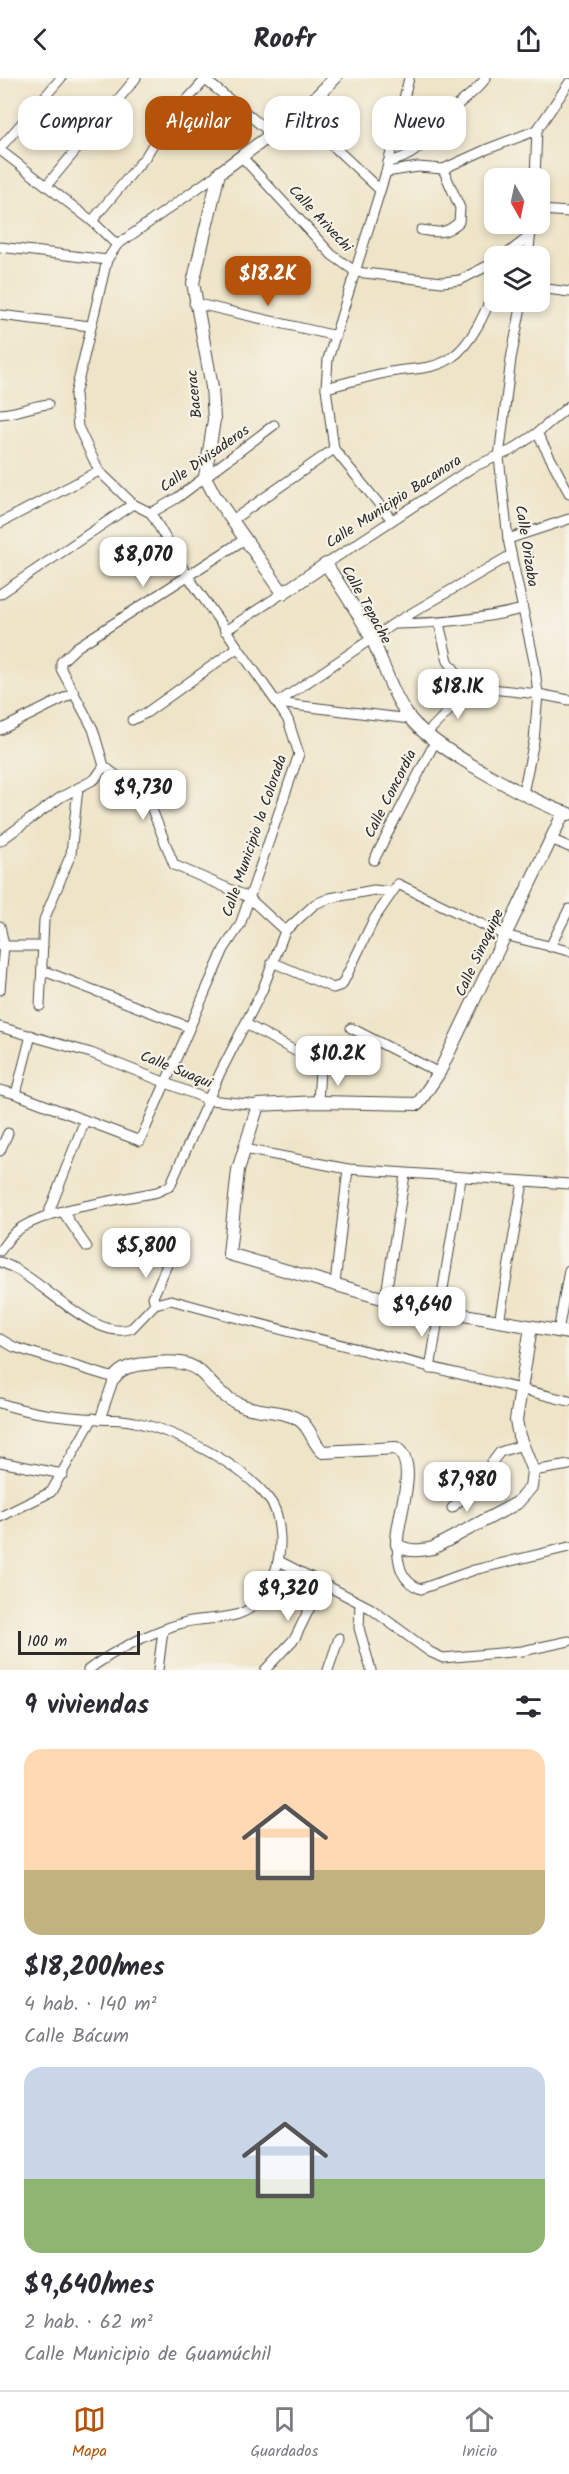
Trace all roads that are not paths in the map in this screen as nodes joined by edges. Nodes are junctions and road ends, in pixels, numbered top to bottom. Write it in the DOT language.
graph roads {
  1 [pos="61,78"];
  2 [pos="136,78"];
  3 [pos="335,78"];
  4 [pos="409,78"];
  5 [pos="486,78"];
  6 [pos="204,79"];
  7 [pos="569,83"];
  8 [pos="317,96"];
  9 [pos="264,128"];
  10 [pos="537,130"];
  11 [pos="264,140"];
  12 [pos="0,149"];
  13 [pos="337,150"];
  14 [pos="241,156"];
  15 [pos="388,162"];
  16 [pos="535,168"];
  17 [pos="443,169"];
  18 [pos="386,172"];
  19 [pos="219,173"];
  20 [pos="47,185"];
  21 [pos="380,190"];
  22 [pos="550,211"];
  23 [pos="569,212"];
  24 [pos="92,221"];
  25 [pos="421,230"];
  26 [pos="531,236"];
  27 [pos="117,245"];
  28 [pos="519,246"];
  29 [pos="530,246"];
  30 [pos="0,247"];
  31 [pos="106,260"];
  32 [pos="484,268"];
  33 [pos="356,272"];
  34 [pos="550,289"];
  35 [pos="569,292"];
  36 [pos="194,303"];
  37 [pos="484,311"];
  38 [pos="520,312"];
  39 [pos="0,315"];
  40 [pos="90,326"];
  41 [pos="336,336"];
  42 [pos="326,388"];
  43 [pos="48,404"];
  44 [pos="569,406"];
  45 [pos="0,414"];
  46 [pos="274,426"];
  47 [pos="537,433"];
  48 [pos="334,449"];
  49 [pos="499,457"];
  50 [pos="99,471"];
  51 [pos="205,477"];
  52 [pos="569,493"];
  53 [pos="133,504"];
  54 [pos="151,513"];
  55 [pos="392,519"];
  56 [pos="569,519"];
  57 [pos="231,521"];
  58 [pos="0,523"];
  59 [pos="245,539"];
  60 [pos="508,539"];
  61 [pos="511,555"];
  62 [pos="326,564"];
  63 [pos="187,575"];
  64 [pos="283,593"];
  65 [pos="0,594"];
  66 [pos="522,609"];
  67 [pos="439,623"];
  68 [pos="393,624"];
  69 [pos="225,631"];
  70 [pos="372,640"];
  71 [pos="237,648"];
  72 [pos="472,687"];
  73 [pos="74,693"];
  74 [pos="538,693"];
  75 [pos="569,700"];
  76 [pos="277,703"];
  77 [pos="410,719"];
  78 [pos="132,720"];
  79 [pos="0,730"];
  80 [pos="430,738"];
  81 [pos="104,766"];
  82 [pos="78,788"];
  83 [pos="523,793"];
  84 [pos="566,813"];
  85 [pos="551,838"];
  86 [pos="0,841"];
  87 [pos="569,847"];
  88 [pos="374,860"];
  89 [pos="391,892"];
  90 [pos="248,897"];
  91 [pos="569,909"];
  92 [pos="0,926"];
  93 [pos="285,931"];
  94 [pos="504,935"];
  95 [pos="2,945"];
  96 [pos="43,945"];
  97 [pos="550,947"];
  98 [pos="569,951"];
  99 [pos="272,962"];
  100 [pos="44,971"];
  101 [pos="0,990"];
  102 [pos="40,1006"];
  103 [pos="246,1024"];
  104 [pos="0,1027"];
  105 [pos="189,1027"];
  106 [pos="351,1028"];
  107 [pos="31,1035"];
  108 [pos="440,1073"];
  109 [pos="166,1083"];
  110 [pos="0,1090"];
  111 [pos="16,1094"];
  112 [pos="208,1100"];
  113 [pos="318,1102"];
  114 [pos="418,1104"];
  115 [pos="258,1105"];
  116 [pos="85,1120"];
  117 [pos="8,1133"];
  118 [pos="244,1149"];
  119 [pos="0,1151"];
  120 [pos="348,1169"];
  121 [pos="405,1175"];
  122 [pos="461,1178"];
  123 [pos="523,1182"];
  124 [pos="569,1184"];
  125 [pos="63,1212"];
  126 [pos="47,1216"];
  127 [pos="87,1247"];
  128 [pos="0,1251"];
  129 [pos="173,1251"];
  130 [pos="0,1262"];
  131 [pos="569,1270"];
  132 [pos="335,1284"];
  133 [pos="385,1300"];
  134 [pos="155,1304"];
  135 [pos="440,1312"];
  136 [pos="500,1322"];
  137 [pos="531,1327"];
  138 [pos="564,1332"];
  139 [pos="0,1339"];
  140 [pos="430,1369"];
  141 [pos="114,1378"];
  142 [pos="521,1389"];
  143 [pos="569,1401"];
  144 [pos="0,1403"];
  145 [pos="96,1419"];
  146 [pos="522,1445"];
  147 [pos="0,1462"];
  148 [pos="569,1465"];
  149 [pos="533,1471"];
  150 [pos="63,1474"];
  151 [pos="452,1508"];
  152 [pos="0,1517"];
  153 [pos="397,1545"];
  154 [pos="569,1547"];
  155 [pos="279,1561"];
  156 [pos="322,1583"];
  157 [pos="360,1603"];
  158 [pos="163,1630"];
  159 [pos="339,1638"];
  160 [pos="569,1641"];
  161 [pos="88,1670"];
  162 [pos="158,1670"];
  163 [pos="265,1670"];
  164 [pos="328,1670"];
  165 [pos="371,1670"];
  1 -- 12 [label="street"];
  2 -- 20 [label="street"];
  3 -- 8 [label="street"];
  4 -- 15 [label="street"];
  5 -- 15 [label="street"];
  6 -- 9 [label="street"];
  6 -- 24 [label="street"];
  7 -- 10 [label="street"];
  10 -- 16 [label="street"];
  10 -- 17 [label="street"];
  11 -- 14 [label="street"];
  12 -- 20 [label="street"];
  13 -- 21 [label="street"];
  14 -- 19 [label="street"];
  14 -- 33 [label="street, Calle Arivechi"];
  15 -- 18 [label="street"];
  17 -- 18 [label="street"];
  17 -- 25 [label="street"];
  18 -- 21 [label="street"];
  19 -- 27 [label="street"];
  19 -- 36 [label="street, Bacerac"];
  20 -- 24 [label="street"];
  21 -- 33 [label="street"];
  22 -- 23 [label="street"];
  24 -- 27 [label="street"];
  26 -- 28 [label="street"];
  26 -- 29 [label="street"];
  27 -- 31 [label="street"];
  30 -- 31 [label="street"];
  31 -- 40 [label="street"];
  32 -- 33 [label="street, Calle Arivechi"];
  33 -- 41 [label="street"];
  34 -- 35 [label="street"];
  36 -- 41 [label="street"];
  36 -- 51 [label="street, Bacerac"];
  37 -- 42 [label="street"];
  38 -- 49 [label="street, Calle Orizaba"];
  39 -- 40 [label="street"];
  40 -- 50 [label="street"];
  41 -- 42 [label="street"];
  42 -- 48 [label="street"];
  43 -- 45 [label="street"];
  44 -- 47 [label="street, Calle Municipio Bacanora"];
  46 -- 51 [label="street, Calle Divisaderos"];
  47 -- 49 [label="street, Calle Municipio Bacanora"];
  47 -- 52 [label="street"];
  48 -- 55 [label="street"];
  48 -- 57 [label="street"];
  49 -- 55 [label="street, Calle Municipio Bacanora"];
  49 -- 60 [label="street, Calle Orizaba"];
  50 -- 53 [label="street"];
  50 -- 58 [label="street"];
  51 -- 54 [label="street, Calle Divisaderos"];
  51 -- 57 [label="street"];
  53 -- 54 [label="street"];
  53 -- 65 [label="street"];
  54 -- 63 [label="street, Calle Municipio la Colorada"];
  55 -- 62 [label="street, Calle Municipio Bacanora"];
  56 -- 60 [label="street"];
  57 -- 59 [label="street"];
  59 -- 63 [label="street"];
  59 -- 64 [label="street"];
  60 -- 61 [label="street, Calle Orizaba"];
  61 -- 66 [label="street, Calle Orizaba"];
  61 -- 68 [label="street"];
  62 -- 64 [label="street"];
  62 -- 70 [label="street, Calle Tepache"];
  63 -- 69 [label="street, Calle Municipio la Colorada"];
  63 -- 73 [label="street"];
  64 -- 69 [label="street"];
  66 -- 67 [label="street"];
  66 -- 74 [label="street, Calle Orizaba"];
  67 -- 68 [label="street"];
  67 -- 72 [label="street"];
  68 -- 70 [label="street"];
  69 -- 71 [label="street, Calle Municipio la Colorada"];
  70 -- 76 [label="street"];
  70 -- 77 [label="street, Calle Tepache"];
  71 -- 76 [label="street, Calle Municipio la Colorada"];
  71 -- 78 [label="street"];
  72 -- 74 [label="street"];
  72 -- 80 [label="street, Calle Concordia"];
  73 -- 79 [label="street"];
  73 -- 81 [label="street"];
  74 -- 75 [label="street"];
  74 -- 83 [label="street, Calle Orizaba"];
  76 -- 77 [label="street"];
  76 -- 90 [label="street, Calle Municipio la Colorada"];
  77 -- 80 [label="street, Calle Tepache"];
  80 -- 83 [label="street, Calle Tepache"];
  80 -- 88 [label="street, Calle Concordia"];
  81 -- 82 [label="street"];
  81 -- 90 [label="street"];
  82 -- 86 [label="street"];
  82 -- 96 [label="street"];
  83 -- 84 [label="street, Calle Tepache"];
  84 -- 85 [label="street, Calle Sinoquipe"];
  85 -- 87 [label="street"];
  85 -- 94 [label="street, Calle Sinoquipe"];
  89 -- 93 [label="street"];
  89 -- 94 [label="street"];
  89 -- 99 [label="street"];
  90 -- 93 [label="street"];
  90 -- 105 [label="street, Calle Municipio la Colorada"];
  91 -- 97 [label="street"];
  92 -- 95 [label="street"];
  93 -- 99 [label="street"];
  94 -- 97 [label="street"];
  94 -- 108 [label="street, Calle Sinoquipe"];
  95 -- 96 [label="street"];
  95 -- 101 [label="street"];
  96 -- 100 [label="street"];
  97 -- 98 [label="street"];
  99 -- 103 [label="street"];
  100 -- 102 [label="street"];
  100 -- 105 [label="street"];
  103 -- 112 [label="street"];
  103 -- 113 [label="street"];
  104 -- 107 [label="street, Calle Suaqui"];
  105 -- 109 [label="street, Calle Municipio la Colorada"];
  106 -- 108 [label="street"];
  107 -- 109 [label="street, Calle Suaqui"];
  107 -- 111 [label="street"];
  108 -- 114 [label="street, Calle Sinoquipe"];
  109 -- 112 [label="street, Calle Suaqui"];
  109 -- 116 [label="street, Calle Municipio la Colorada"];
  110 -- 111 [label="street"];
  111 -- 116 [label="street"];
  112 -- 115 [label="street, Calle Suaqui"];
  112 -- 125 [label="street"];
  113 -- 114 [label="street, Calle Suaqui"];
  113 -- 115 [label="street, Calle Suaqui"];
  115 -- 118 [label="street"];
  116 -- 126 [label="street"];
  117 -- 119 [label="street"];
  118 -- 120 [label="street"];
  118 -- 132 [label="street"];
  120 -- 121 [label="street"];
  120 -- 132 [label="street"];
  121 -- 122 [label="street"];
  121 -- 133 [label="street"];
  122 -- 123 [label="street"];
  122 -- 135 [label="street"];
  123 -- 124 [label="street"];
  123 -- 136 [label="street"];
  125 -- 126 [label="street"];
  125 -- 127 [label="street"];
  126 -- 128 [label="street"];
  129 -- 134 [label="street"];
  130 -- 134 [label="street"];
  131 -- 138 [label="street"];
  132 -- 133 [label="street"];
  133 -- 135 [label="street"];
  134 -- 140 [label="street"];
  135 -- 136 [label="street"];
  135 -- 140 [label="street"];
  136 -- 137 [label="street"];
  137 -- 138 [label="street"];
  137 -- 142 [label="street"];
  139 -- 141 [label="street"];
  140 -- 142 [label="street"];
  141 -- 145 [label="street"];
  141 -- 153 [label="street"];
  142 -- 143 [label="street"];
  142 -- 146 [label="street"];
  144 -- 145 [label="street"];
  145 -- 150 [label="street"];
  145 -- 155 [label="street"];
  146 -- 149 [label="street"];
  146 -- 151 [label="street"];
  147 -- 150 [label="street"];
  148 -- 149 [label="street"];
  149 -- 153 [label="street"];
  150 -- 152 [label="street"];
  153 -- 154 [label="street"];
  155 -- 156 [label="street"];
  155 -- 158 [label="street"];
  156 -- 157 [label="street"];
  156 -- 163 [label="street"];
  157 -- 160 [label="street"];
  157 -- 165 [label="street"];
  158 -- 161 [label="street"];
  158 -- 162 [label="street"];
  159 -- 164 [label="street"];
}
